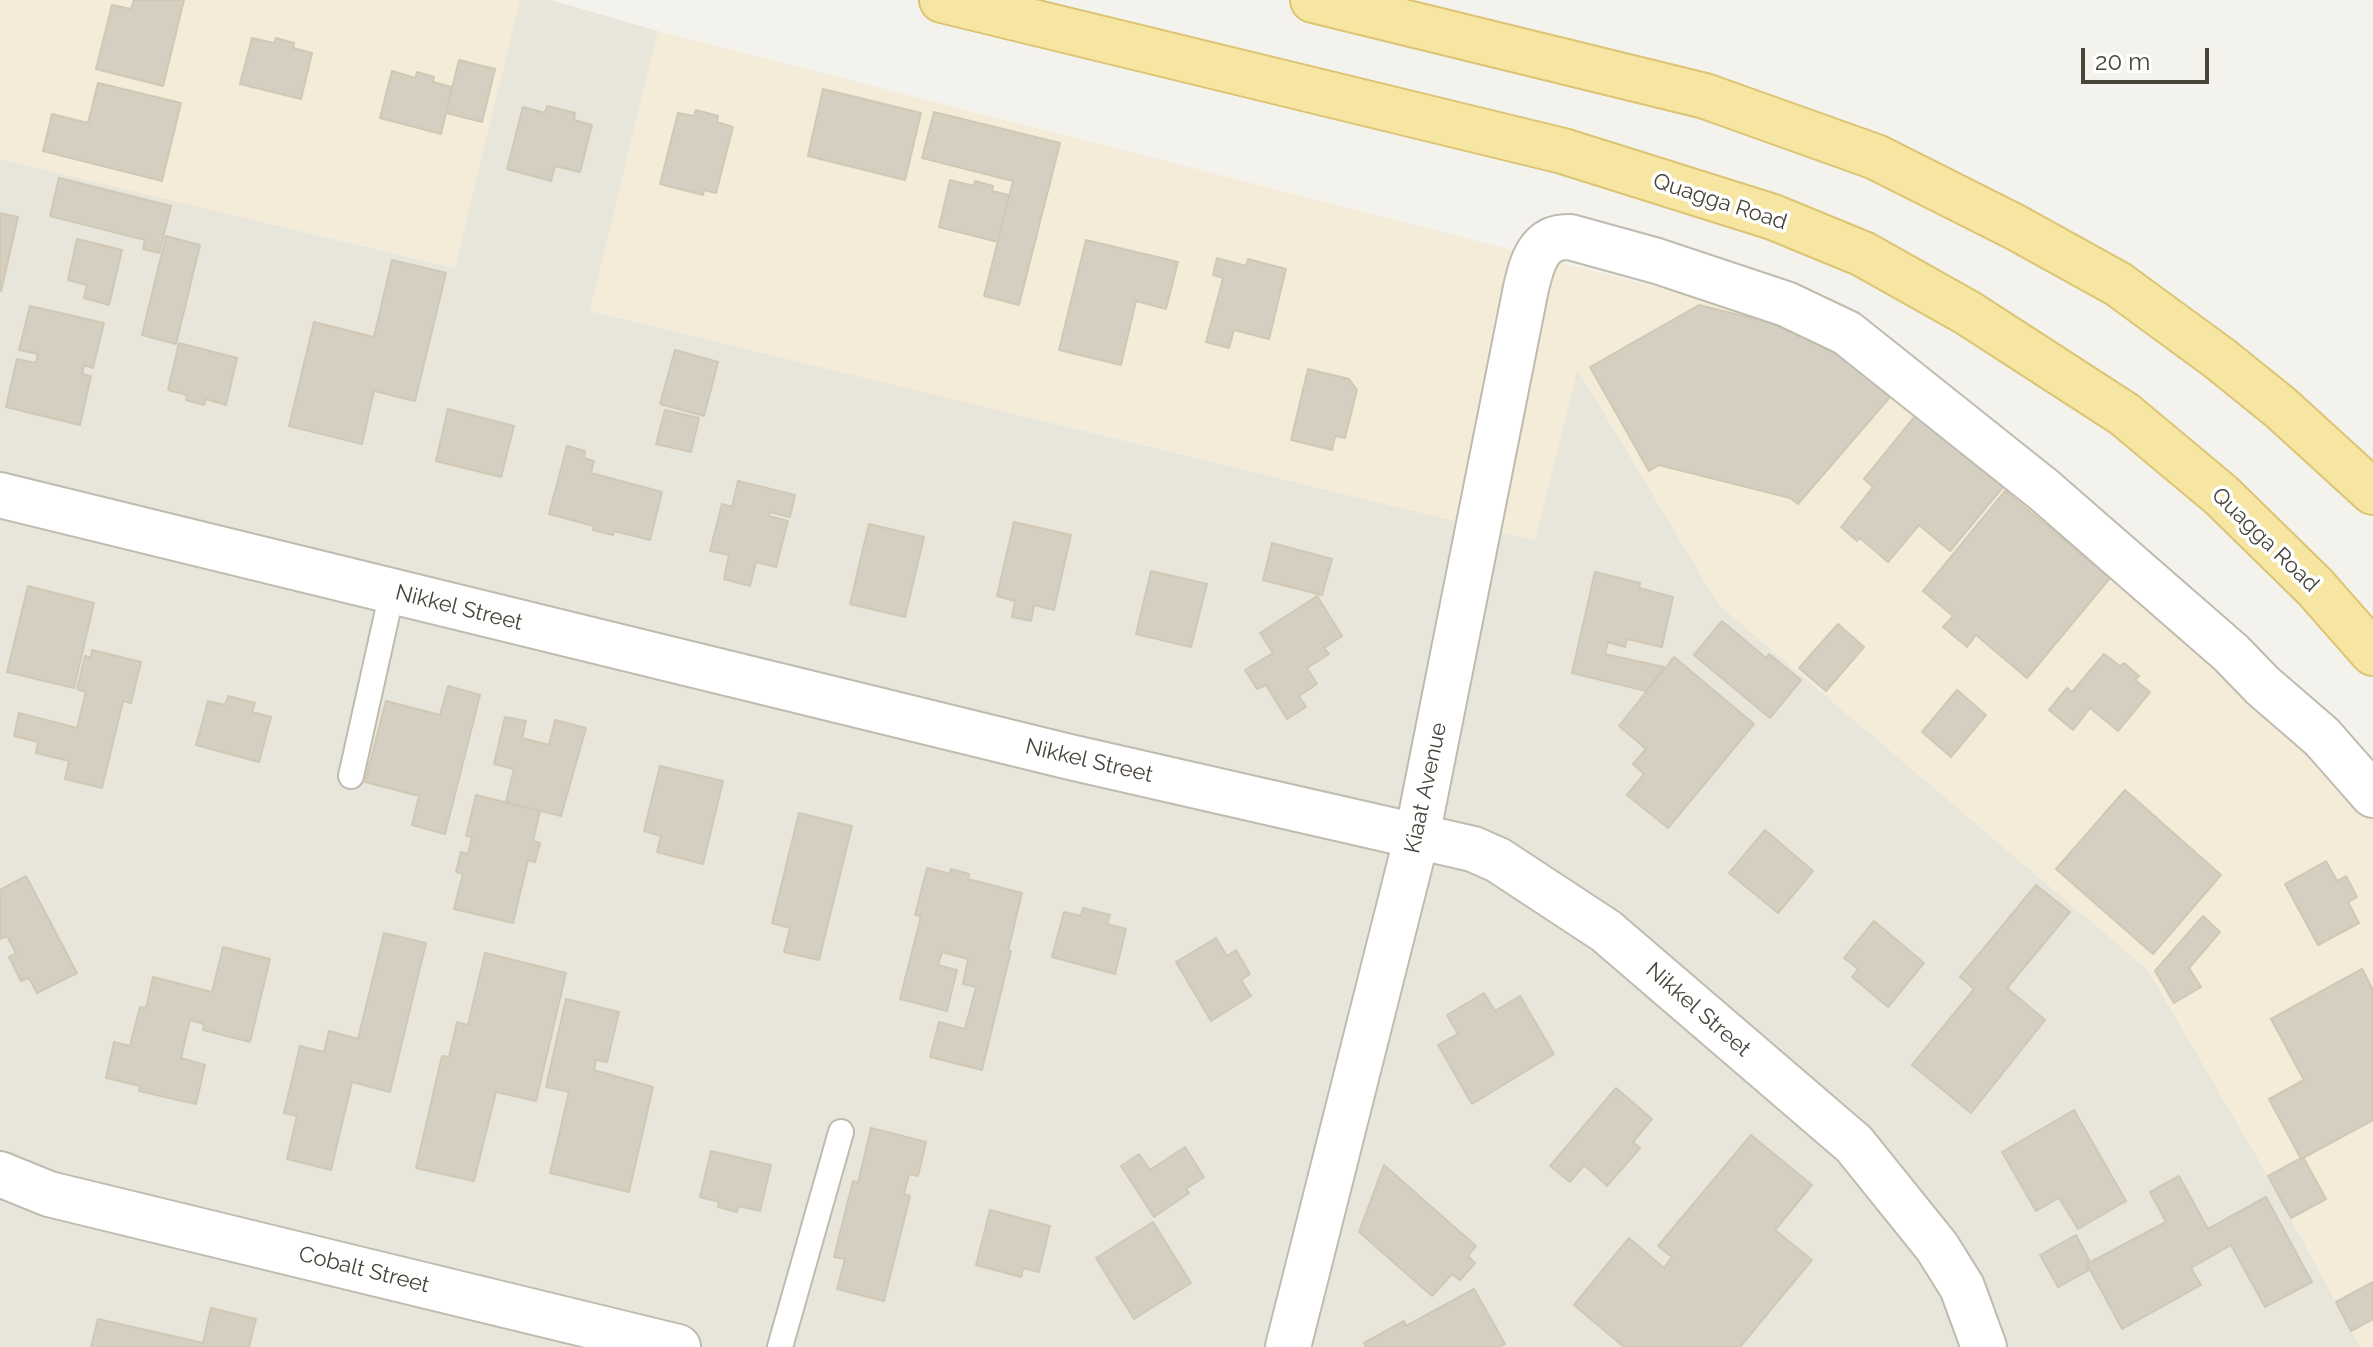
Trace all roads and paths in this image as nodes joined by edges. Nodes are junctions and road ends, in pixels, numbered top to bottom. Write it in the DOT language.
graph roads {
  1 [pos="942,0"];
  2 [pos="1313,0"];
  3 [pos="2373,492"];
  4 [pos="0,495"];
  5 [pos="392,592"];
  6 [pos="2373,653"];
  7 [pos="351,776"];
  8 [pos="2373,795"];
  9 [pos="1417,836"];
  10 [pos="841,1132"];
  11 [pos="0,1174"];
  12 [pos="0,1192"];
  13 [pos="49,1194"];
  14 [pos="678,1347"];
  15 [pos="780,1347"];
  16 [pos="1288,1347"];
  17 [pos="1984,1347"];
  1 -- 6 [label="main road, Quagga Road"];
  2 -- 3 [label="main road"];
  4 -- 5 [label="street, Nikkel Street"];
  5 -- 7 [label="lane"];
  5 -- 9 [label="street, Nikkel Street"];
  8 -- 9 [label="street, Kiaat Avenue"];
  9 -- 16 [label="street, Kiaat Avenue"];
  9 -- 17 [label="street, Nikkel Street"];
  10 -- 15 [label="lane"];
  11 -- 13 [label="street, Cobalt Street"];
  12 -- 13 [label="street, Cobalt Street"];
  13 -- 14 [label="street, Cobalt Street"];
}
